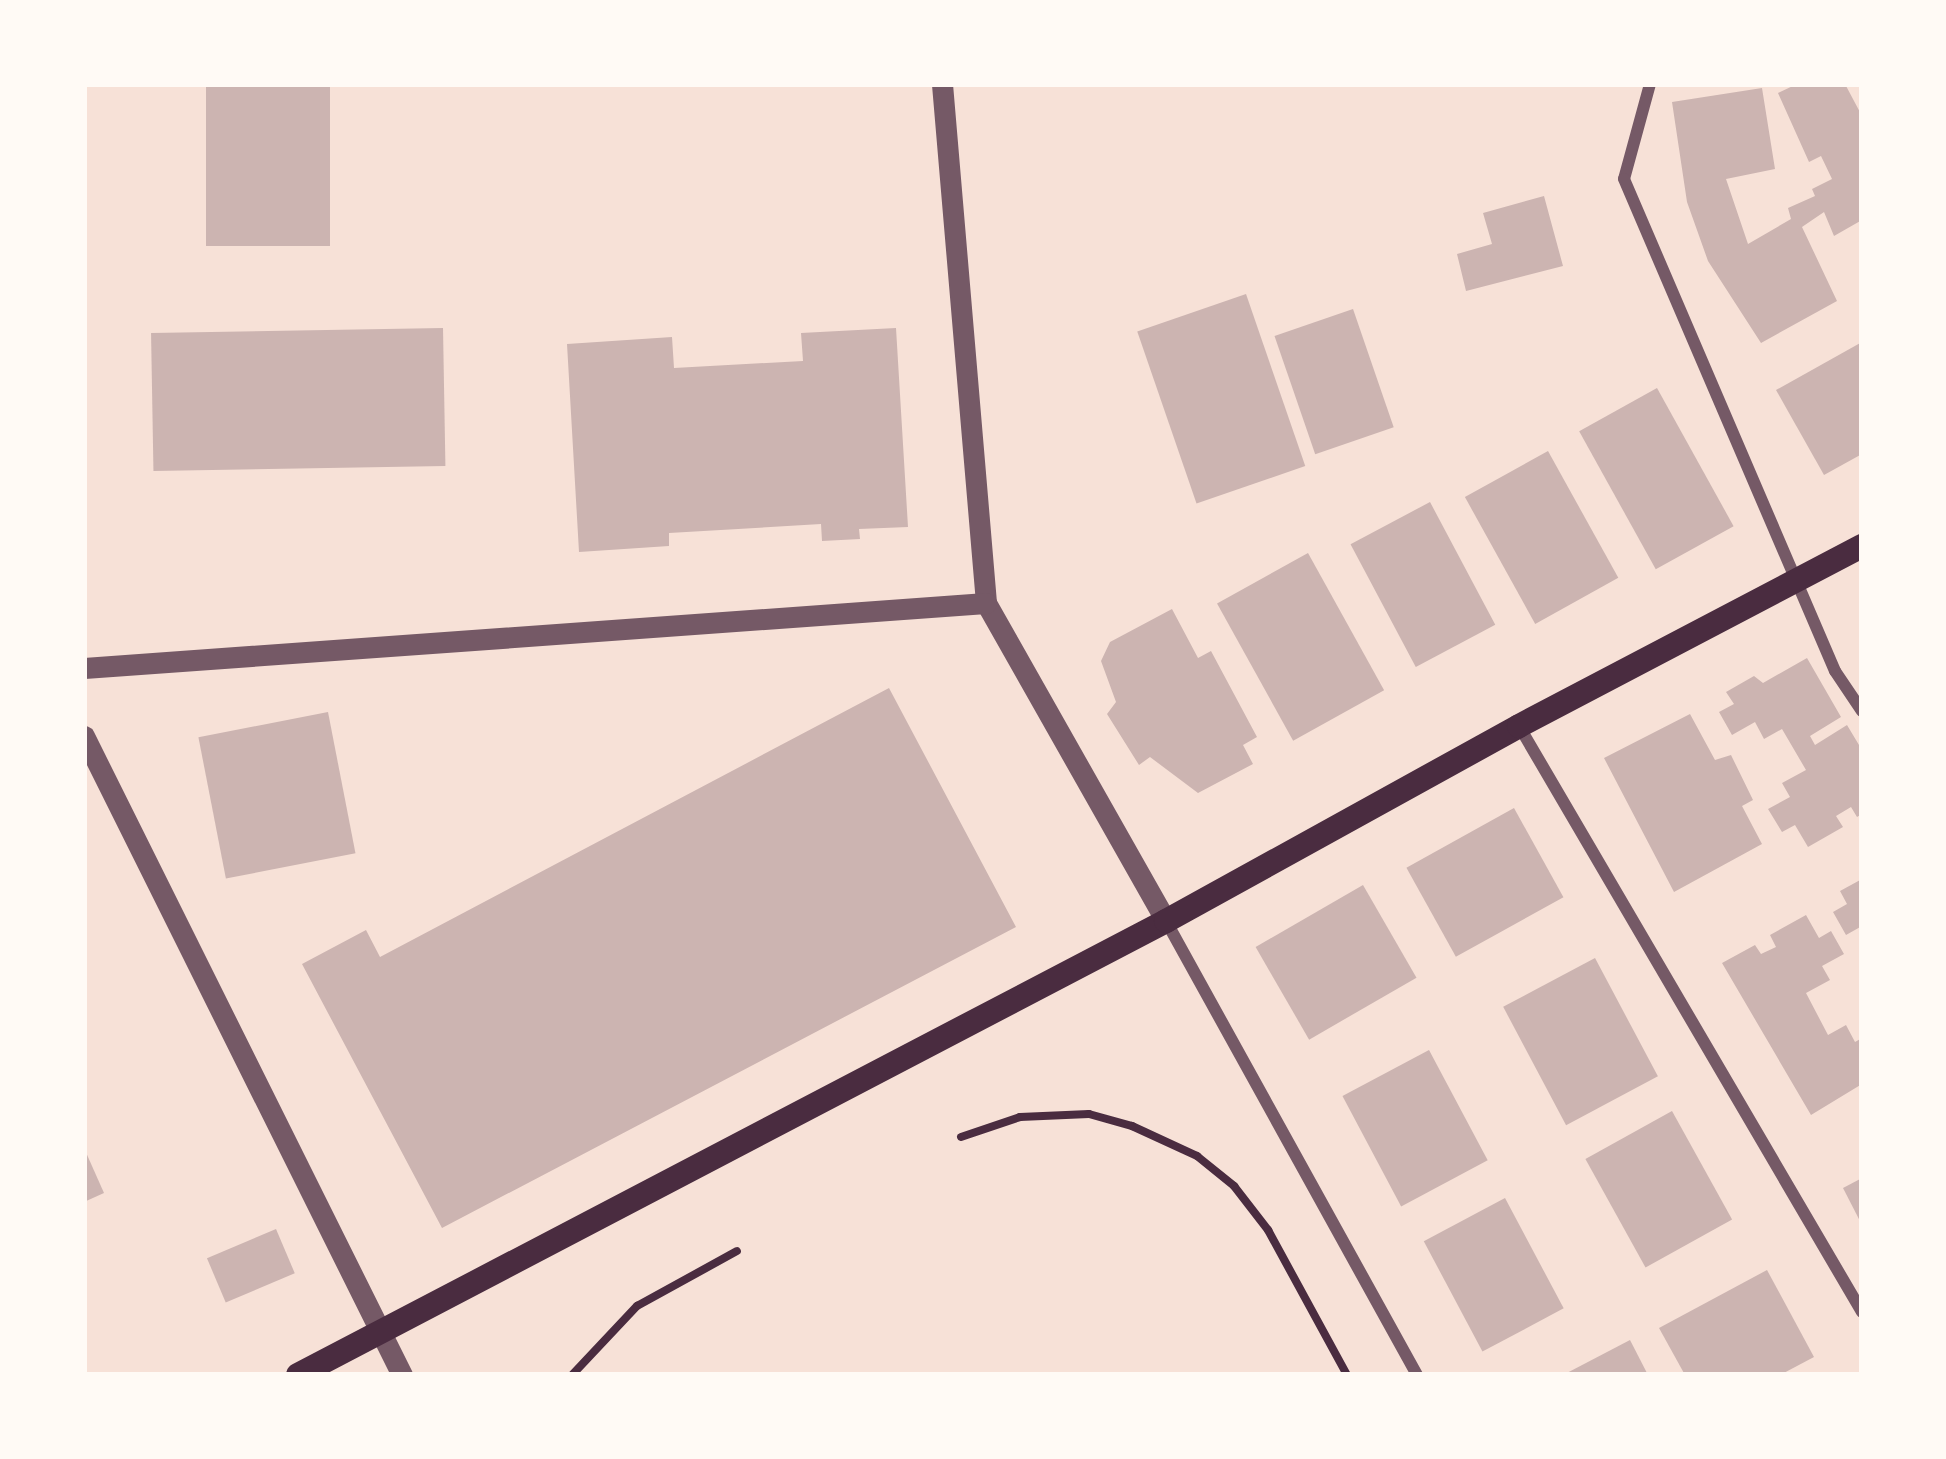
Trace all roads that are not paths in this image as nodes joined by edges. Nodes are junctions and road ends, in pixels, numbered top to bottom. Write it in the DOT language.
graph roads {
  1 [pos="942,84"];
  2 [pos="1650,84"];
  3 [pos="1862,546"];
  4 [pos="1800,582"];
  5 [pos="986,603"];
  6 [pos="84,668"];
  7 [pos="1862,711"];
  8 [pos="1519,726"];
  9 [pos="84,736"];
  10 [pos="1166,921"];
  11 [pos="1862,1312"];
  12 [pos="380,1329"];
  13 [pos="298,1375"];
  14 [pos="402,1375"];
  15 [pos="1417,1375"];
  1 -- 5 [label="street"];
  2 -- 4 [label="street"];
  3 -- 4 [label="main road"];
  4 -- 7 [label="street"];
  4 -- 8 [label="main road"];
  5 -- 6 [label="street"];
  5 -- 10 [label="street"];
  8 -- 10 [label="main road"];
  8 -- 11 [label="street"];
  9 -- 12 [label="street"];
  10 -- 12 [label="main road"];
  10 -- 15 [label="street"];
  12 -- 13 [label="main road"];
  12 -- 14 [label="street"];
}
